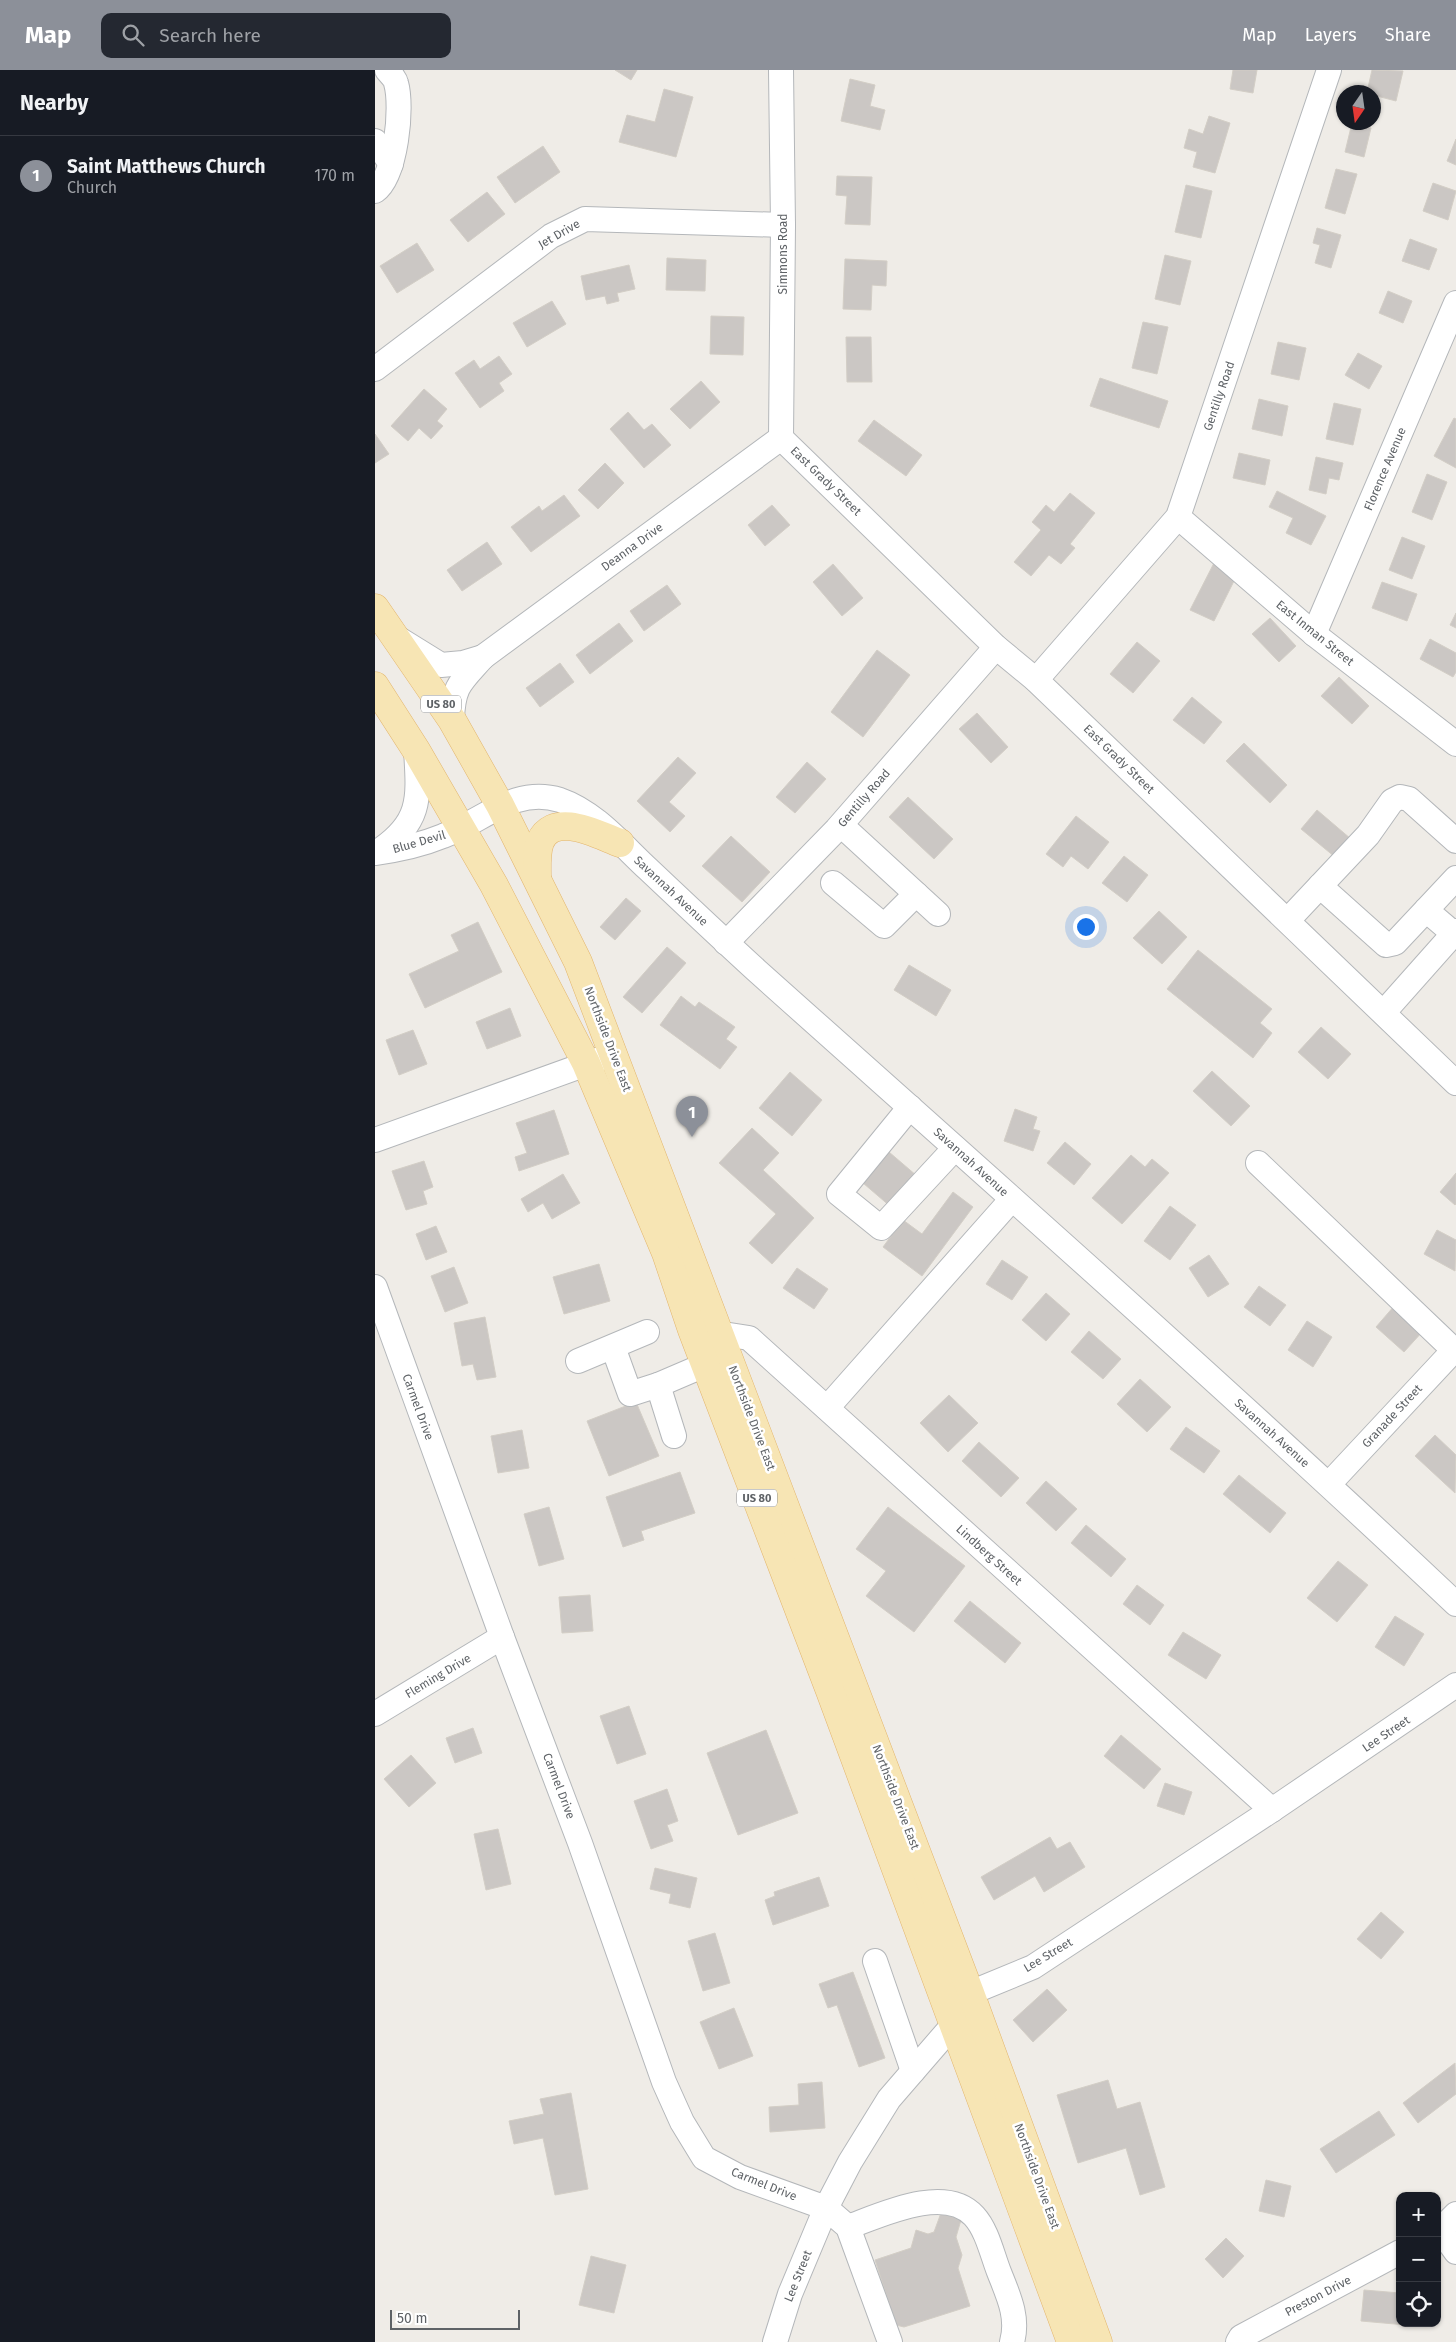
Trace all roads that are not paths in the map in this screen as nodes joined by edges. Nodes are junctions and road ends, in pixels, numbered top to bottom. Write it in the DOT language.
graph roads {
  1 [pos="387,70"];
  2 [pos="781,70"];
  3 [pos="1329,70"];
  4 [pos="375,140"];
  5 [pos="391,164"];
  6 [pos="375,191"];
  7 [pos="783,225"];
  8 [pos="1456,303"];
  9 [pos="375,369"];
  10 [pos="781,438"];
  11 [pos="1178,517"];
  12 [pos="375,608"];
  13 [pos="1314,634"];
  14 [pos="396,637"];
  15 [pos="996,646"];
  16 [pos="483,657"];
  17 [pos="1036,680"];
  18 [pos="375,686"];
  19 [pos="451,720"];
  20 [pos="1456,744"];
  21 [pos="416,750"];
  22 [pos="500,805"];
  23 [pos="841,825"];
  24 [pos="462,828"];
  25 [pos="1456,841"];
  26 [pos="620,843"];
  27 [pos="375,853"];
  28 [pos="537,876"];
  29 [pos="1456,878"];
  30 [pos="833,883"];
  31 [pos="1320,886"];
  32 [pos="916,894"];
  33 [pos="1426,910"];
  34 [pos="938,914"];
  35 [pos="1288,920"];
  36 [pos="1455,932"];
  37 [pos="726,943"];
  38 [pos="1384,1012"];
  39 [pos="614,1054"];
  40 [pos="586,1063"];
  41 [pos="1456,1082"];
  42 [pos="909,1107"];
  43 [pos="375,1140"];
  44 [pos="955,1148"];
  45 [pos="1258,1163"];
  46 [pos="1012,1199"];
  47 [pos="375,1287"];
  48 [pos="692,1330"];
  49 [pos="647,1332"];
  50 [pos="720,1333"];
  51 [pos="613,1347"];
  52 [pos="1455,1350"];
  53 [pos="578,1361"];
  54 [pos="707,1364"];
  55 [pos="658,1385"];
  56 [pos="827,1408"];
  57 [pos="674,1436"];
  58 [pos="1329,1484"];
  59 [pos="1456,1604"];
  60 [pos="502,1637"];
  61 [pos="1456,1685"];
  62 [pos="375,1714"];
  63 [pos="1272,1810"];
  64 [pos="875,1960"];
  65 [pos="970,1993"];
  66 [pos="953,2025"];
  67 [pos="913,2071"];
  68 [pos="826,2208"];
  69 [pos="1444,2225"];
  70 [pos="848,2227"];
  71 [pos="1456,2252"];
  72 [pos="1396,2254"];
  73 [pos="1066,2339"];
  74 [pos="775,2342"];
  75 [pos="890,2342"];
  76 [pos="1012,2342"];
  77 [pos="1098,2342"];
  78 [pos="1238,2342"];
  1 -- 5 [label="street"];
  2 -- 7 [label="street, Simmons Road"];
  3 -- 11 [label="street, Gentilly Road"];
  4 -- 5 [label="street"];
  5 -- 6 [label="street"];
  7 -- 9 [label="street, Jet Drive"];
  7 -- 10 [label="street, Simmons Road"];
  8 -- 13 [label="street, Florence Avenue"];
  10 -- 15 [label="street, East Grady Street"];
  10 -- 16 [label="street, Deanna Drive"];
  11 -- 13 [label="street, East Inman Street"];
  11 -- 17 [label="street, Gentilly Road"];
  12 -- 14 [label="main road, Northside Drive East / US 80"];
  13 -- 20 [label="street, East Inman Street"];
  14 -- 16 [label="street, Deanna Drive"];
  14 -- 19 [label="main road, Northside Drive East / US 80"];
  15 -- 17 [label="street, East Grady Street"];
  15 -- 23 [label="street, Gentilly Road"];
  16 -- 19 [label="street, Deanna Drive"];
  17 -- 35 [label="street, East Grady Street"];
  18 -- 21 [label="main road, Northside Drive East / US 80"];
  19 -- 22 [label="main road, Northside Drive East / US 80"];
  21 -- 24 [label="main road, Northside Drive East / US 80"];
  21 -- 27 [label="street"];
  22 -- 24 [label="street, Savannah Avenue"];
  22 -- 26 [label="street, Savannah Avenue"];
  22 -- 28 [label="main road, Northside Drive East / US 80"];
  23 -- 32 [label="street"];
  23 -- 37 [label="street, Gentilly Road"];
  24 -- 27 [label="street, Blue Devil"];
  24 -- 40 [label="main road, Northside Drive East / US 80"];
  25 -- 31 [label="street"];
  26 -- 28 [label="main road"];
  26 -- 37 [label="street, Savannah Avenue"];
  28 -- 39 [label="main road, Northside Drive East / US 80"];
  29 -- 33 [label="street"];
  30 -- 32 [label="street"];
  31 -- 33 [label="street"];
  31 -- 35 [label="street"];
  32 -- 34 [label="street"];
  33 -- 36 [label="street"];
  35 -- 38 [label="street, East Grady Street"];
  36 -- 38 [label="street"];
  37 -- 42 [label="street, Savannah Avenue"];
  38 -- 41 [label="street, East Grady Street"];
  39 -- 40 [label="street"];
  39 -- 50 [label="main road, Northside Drive East / US 80"];
  40 -- 43 [label="street"];
  40 -- 48 [label="main road, Northside Drive East / US 80"];
  42 -- 44 [label="street, Savannah Avenue"];
  42 -- 44 [label="street"];
  44 -- 46 [label="street, Savannah Avenue"];
  45 -- 52 [label="street"];
  46 -- 56 [label="street"];
  46 -- 58 [label="street, Savannah Avenue"];
  47 -- 60 [label="street, Carmel Drive"];
  48 -- 50 [label="street, Lindberg Street"];
  48 -- 54 [label="main road, Northside Drive East / US 80"];
  49 -- 51 [label="street"];
  50 -- 56 [label="street, Lindberg Street"];
  50 -- 65 [label="main road, Northside Drive East / US 80"];
  51 -- 53 [label="street"];
  51 -- 55 [label="street"];
  52 -- 58 [label="street, Granade Street"];
  54 -- 55 [label="street"];
  54 -- 66 [label="main road, Northside Drive East / US 80"];
  55 -- 57 [label="street"];
  56 -- 63 [label="street, Lindberg Street"];
  58 -- 59 [label="street, Savannah Avenue"];
  60 -- 62 [label="street, Fleming Drive"];
  60 -- 68 [label="street, Carmel Drive"];
  61 -- 63 [label="street, Lee Street"];
  63 -- 65 [label="street, Lee Street"];
  64 -- 67 [label="street"];
  65 -- 66 [label="street, Lee Street"];
  65 -- 77 [label="main road, Northside Drive East / US 80"];
  66 -- 67 [label="street, Lee Street"];
  66 -- 73 [label="main road, Northside Drive East / US 80"];
  67 -- 68 [label="street, Lee Street"];
  68 -- 70 [label="street"];
  68 -- 74 [label="street, Lee Street"];
  69 -- 71 [label="street"];
  70 -- 75 [label="street"];
  70 -- 76 [label="street"];
  72 -- 78 [label="street, Preston Drive"];
}
